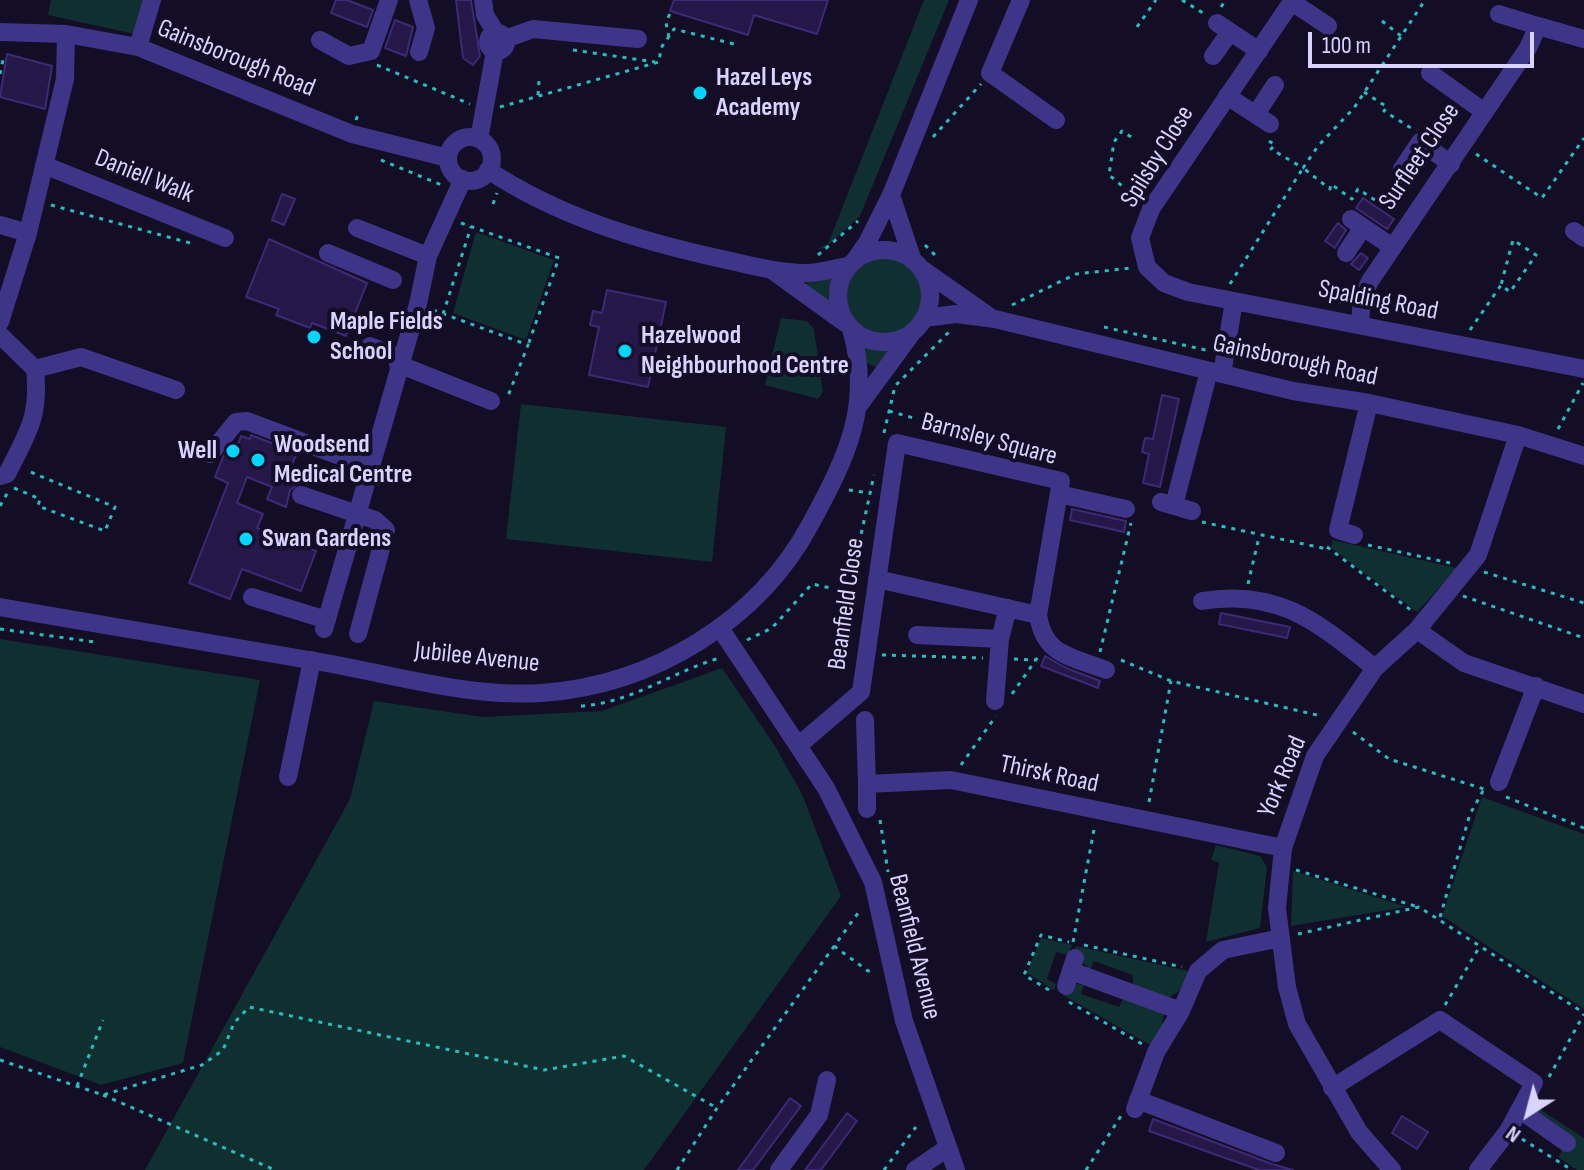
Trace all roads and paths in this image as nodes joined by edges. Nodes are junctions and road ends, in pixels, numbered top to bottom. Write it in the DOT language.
graph roads {
  1 [pos="152,0"];
  2 [pos="418,0"];
  3 [pos="483,0"];
  4 [pos="969,0"];
  5 [pos="1021,0"];
  6 [pos="1156,0"];
  7 [pos="1182,0"];
  8 [pos="1425,0"];
  9 [pos="1293,1"];
  10 [pos="385,7"];
  11 [pos="670,13"];
  12 [pos="1499,14"];
  13 [pos="1382,21"];
  14 [pos="1220,25"];
  15 [pos="1328,26"];
  16 [pos="1538,26"];
  17 [pos="1137,27"];
  18 [pos="0,32"];
  19 [pos="1583,33"];
  20 [pos="66,34"];
  21 [pos="1401,36"];
  22 [pos="669,37"];
  23 [pos="638,39"];
  24 [pos="320,40"];
  25 [pos="499,41"];
  26 [pos="734,44"];
  27 [pos="138,47"];
  28 [pos="1259,51"];
  29 [pos="367,52"];
  30 [pos="419,52"];
  31 [pos="4,55"];
  32 [pos="1213,56"];
  33 [pos="990,73"];
  34 [pos="1430,73"];
  35 [pos="0,74"];
  36 [pos="539,81"];
  37 [pos="1275,85"];
  38 [pos="1364,92"];
  39 [pos="538,95"];
  40 [pos="1227,96"];
  41 [pos="484,110"];
  42 [pos="1483,111"];
  43 [pos="1263,119"];
  44 [pos="1056,120"];
  45 [pos="1414,130"];
  46 [pos="1131,137"];
  47 [pos="1584,138"];
  48 [pos="479,139"];
  49 [pos="929,141"];
  50 [pos="1463,145"];
  51 [pos="375,157"];
  52 [pos="448,158"];
  53 [pos="1451,164"];
  54 [pos="44,165"];
  55 [pos="1303,168"];
  56 [pos="1402,169"];
  57 [pos="488,170"];
  58 [pos="461,186"];
  59 [pos="891,195"];
  60 [pos="36,201"];
  61 [pos="1151,209"];
  62 [pos="448,218"];
  63 [pos="861,218"];
  64 [pos="1409,222"];
  65 [pos="0,225"];
  66 [pos="471,227"];
  67 [pos="357,228"];
  68 [pos="28,233"];
  69 [pos="215,239"];
  70 [pos="923,243"];
  71 [pos="1391,246"];
  72 [pos="328,253"];
  73 [pos="1346,253"];
  74 [pos="428,256"];
  75 [pos="814,259"];
  76 [pos="851,264"];
  77 [pos="917,264"];
  78 [pos="947,267"];
  79 [pos="1147,267"];
  80 [pos="773,271"];
  81 [pos="393,280"];
  82 [pos="1501,285"];
  83 [pos="1230,299"];
  84 [pos="418,304"];
  85 [pos="1025,308"];
  86 [pos="443,314"];
  87 [pos="995,319"];
  88 [pos="0,322"];
  89 [pos="1360,323"];
  90 [pos="1092,324"];
  91 [pos="918,325"];
  92 [pos="850,327"];
  93 [pos="953,328"];
  94 [pos="0,335"];
  95 [pos="1217,340"];
  96 [pos="1461,343"];
  97 [pos="528,345"];
  98 [pos="370,346"];
  99 [pos="399,361"];
  100 [pos="35,369"];
  101 [pos="1584,369"];
  102 [pos="1215,372"];
  103 [pos="1584,381"];
  104 [pos="895,386"];
  105 [pos="176,390"];
  106 [pos="491,401"];
  107 [pos="1369,403"];
  108 [pos="860,404"];
  109 [pos="889,411"];
  110 [pos="917,419"];
  111 [pos="1518,435"];
  112 [pos="1556,435"];
  113 [pos="897,443"];
  114 [pos="210,454"];
  115 [pos="1584,456"];
  116 [pos="369,467"];
  117 [pos="24,469"];
  118 [pos="0,476"];
  119 [pos="849,490"];
  120 [pos="1059,494"];
  121 [pos="301,495"];
  122 [pos="0,506"];
  123 [pos="1192,511"];
  124 [pos="356,514"];
  125 [pos="1128,515"];
  126 [pos="1336,532"];
  127 [pos="1259,535"];
  128 [pos="876,588"];
  129 [pos="851,592"];
  130 [pos="1450,592"];
  131 [pos="252,597"];
  132 [pos="1244,599"];
  133 [pos="1202,601"];
  134 [pos="0,607"];
  135 [pos="1008,608"];
  136 [pos="1038,615"];
  137 [pos="1421,625"];
  138 [pos="720,628"];
  139 [pos="358,634"];
  140 [pos="917,635"];
  141 [pos="1584,638"];
  142 [pos="748,639"];
  143 [pos="1000,639"];
  144 [pos="851,641"];
  145 [pos="1088,648"];
  146 [pos="867,654"];
  147 [pos="998,659"];
  148 [pos="312,660"];
  149 [pos="1036,660"];
  150 [pos="1110,664"];
  151 [pos="1375,668"];
  152 [pos="1171,681"];
  153 [pos="1536,686"];
  154 [pos="995,701"];
  155 [pos="1584,704"];
  156 [pos="865,720"];
  157 [pos="1337,723"];
  158 [pos="799,745"];
  159 [pos="288,777"];
  160 [pos="867,784"];
  161 [pos="1493,788"];
  162 [pos="867,809"];
  163 [pos="1097,811"];
  164 [pos="1145,822"];
  165 [pos="1584,828"];
  166 [pos="1282,857"];
  167 [pos="871,878"];
  168 [pos="1419,907"];
  169 [pos="1439,918"];
  170 [pos="1281,938"];
  171 [pos="1480,945"];
  172 [pos="834,946"];
  173 [pos="1071,964"];
  174 [pos="874,970"];
  175 [pos="1181,1011"];
  176 [pos="1584,1013"];
  177 [pos="103,1020"];
  178 [pos="1440,1020"];
  179 [pos="0,1060"];
  180 [pos="827,1080"];
  181 [pos="1534,1083"];
  182 [pos="77,1086"];
  183 [pos="1332,1088"];
  184 [pos="103,1095"];
  185 [pos="1137,1103"];
  186 [pos="717,1108"];
  187 [pos="1520,1110"];
  188 [pos="916,1127"];
  189 [pos="1508,1131"];
  190 [pos="1567,1143"];
  191 [pos="946,1149"];
  192 [pos="1276,1153"];
  193 [pos="275,1170"];
  194 [pos="677,1170"];
  195 [pos="779,1170"];
  196 [pos="884,1170"];
  197 [pos="915,1170"];
  198 [pos="956,1170"];
  199 [pos="1086,1170"];
  200 [pos="1392,1170"];
  201 [pos="1478,1170"];
  202 [pos="1572,1170"];
  1 -- 27 [label="street"];
  2 -- 30 [label="street"];
  3 -- 25 [label="street"];
  4 -- 59 [label="street"];
  5 -- 33 [label="street"];
  6 -- 17 [label="path"];
  7 -- 14 [label="path"];
  8 -- 21 [label="path"];
  9 -- 15 [label="street"];
  9 -- 28 [label="street, Spilsby Close"];
  10 -- 29 [label="street"];
  11 -- 22 [label="path"];
  12 -- 16 [label="street"];
  13 -- 21 [label="path"];
  14 -- 28 [label="street"];
  14 -- 32 [label="street"];
  16 -- 19 [label="street"];
  16 -- 42 [label="street, Surfleet Close"];
  18 -- 20 [label="street, Gainsborough Road"];
  20 -- 27 [label="street, Gainsborough Road"];
  20 -- 54 [label="street"];
  21 -- 38 [label="path"];
  22 -- 26 [label="path"];
  22 -- 39 [label="path"];
  23 -- 25 [label="street"];
  24 -- 29 [label="street"];
  25 -- 41 [label="street"];
  27 -- 52 [label="street, Gainsborough Road"];
  28 -- 40 [label="street, Spilsby Close"];
  29 -- 41 [label="path"];
  31 -- 35 [label="path"];
  33 -- 44 [label="street"];
  33 -- 49 [label="path"];
  34 -- 42 [label="street"];
  36 -- 39 [label="path"];
  37 -- 43 [label="street"];
  38 -- 45 [label="path"];
  38 -- 55 [label="path"];
  39 -- 41 [label="path"];
  40 -- 43 [label="street"];
  40 -- 61 [label="street, Spilsby Close"];
  41 -- 48 [label="street"];
  42 -- 50 [label="street, Surfleet Close"];
  43 -- 55 [label="path"];
  46 -- 61 [label="path"];
  47 -- 50 [label="path"];
  48 -- 52 [label="street"];
  48 -- 57 [label="street"];
  50 -- 53 [label="street, Surfleet Close"];
  51 -- 58 [label="path"];
  52 -- 58 [label="street"];
  53 -- 56 [label="street"];
  53 -- 64 [label="street, Surfleet Close"];
  54 -- 60 [label="street"];
  54 -- 69 [label="street, Daniell Walk"];
  55 -- 64 [label="path"];
  55 -- 83 [label="path"];
  57 -- 58 [label="street"];
  57 -- 80 [label="street"];
  58 -- 62 [label="street"];
  59 -- 76 [label="street"];
  59 -- 77 [label="street"];
  60 -- 68 [label="street"];
  60 -- 69 [label="path"];
  61 -- 79 [label="street, Spilsby Close"];
  62 -- 66 [label="path"];
  62 -- 74 [label="street"];
  63 -- 75 [label="path"];
  64 -- 71 [label="street, Surfleet Close"];
  65 -- 68 [label="street"];
  66 -- 86 [label="path"];
  66 -- 97 [label="path"];
  67 -- 74 [label="street"];
  68 -- 88 [label="street"];
  70 -- 78 [label="path"];
  71 -- 73 [label="street"];
  71 -- 89 [label="street, Surfleet Close"];
  72 -- 81 [label="street"];
  74 -- 84 [label="street"];
  76 -- 77 [label="street"];
  76 -- 80 [label="street"];
  76 -- 92 [label="street"];
  77 -- 87 [label="street, Gainsborough Road"];
  77 -- 91 [label="street"];
  79 -- 83 [label="street"];
  79 -- 85 [label="path"];
  80 -- 92 [label="street"];
  82 -- 82 [label="path"];
  82 -- 96 [label="path"];
  83 -- 89 [label="street, Spalding Road"];
  83 -- 102 [label="street"];
  84 -- 86 [label="path"];
  84 -- 99 [label="street"];
  86 -- 97 [label="path"];
  87 -- 91 [label="street, Gainsborough Road"];
  87 -- 102 [label="street, Gainsborough Road"];
  89 -- 96 [label="street, Spalding Road"];
  90 -- 95 [label="path"];
  91 -- 92 [label="street"];
  91 -- 108 [label="street, Jubilee Avenue"];
  92 -- 108 [label="street, Jubilee Avenue"];
  93 -- 104 [label="path"];
  94 -- 100 [label="street"];
  96 -- 101 [label="street, Spalding Road"];
  97 -- 106 [label="path"];
  98 -- 99 [label="street"];
  99 -- 106 [label="street"];
  99 -- 116 [label="street"];
  100 -- 105 [label="street"];
  100 -- 118 [label="street"];
  102 -- 107 [label="street, Gainsborough Road"];
  102 -- 123 [label="street"];
  103 -- 112 [label="path"];
  107 -- 111 [label="street, Gainsborough Road"];
  107 -- 126 [label="street"];
  108 -- 138 [label="street, Jubilee Avenue"];
  109 -- 110 [label="path"];
  111 -- 115 [label="street, Gainsborough Road"];
  111 -- 130 [label="street, York Road"];
  113 -- 120 [label="street, Barnsley Square"];
  113 -- 128 [label="street, Beanfield Close"];
  114 -- 116 [label="street"];
  116 -- 124 [label="street"];
  117 -- 122 [label="path"];
  119 -- 129 [label="path"];
  120 -- 125 [label="street"];
  120 -- 136 [label="street, Barnsley Square"];
  121 -- 124 [label="street"];
  124 -- 131 [label="street"];
  124 -- 139 [label="street"];
  125 -- 145 [label="path"];
  126 -- 137 [label="path"];
  127 -- 132 [label="path"];
  128 -- 129 [label="path"];
  128 -- 135 [label="street"];
  128 -- 146 [label="street, Beanfield Close"];
  129 -- 142 [label="path"];
  129 -- 144 [label="path"];
  130 -- 137 [label="street, York Road"];
  130 -- 141 [label="path"];
  132 -- 133 [label="street"];
  132 -- 151 [label="street"];
  134 -- 148 [label="street, Jubilee Avenue"];
  135 -- 136 [label="street"];
  135 -- 143 [label="street"];
  136 -- 150 [label="street"];
  137 -- 151 [label="street, York Road"];
  137 -- 153 [label="street"];
  138 -- 148 [label="street, Jubilee Avenue"];
  138 -- 158 [label="street, Beanfield Avenue"];
  140 -- 143 [label="street"];
  143 -- 147 [label="street"];
  146 -- 147 [label="path"];
  146 -- 158 [label="street, Beanfield Close"];
  147 -- 149 [label="path"];
  147 -- 154 [label="street"];
  148 -- 159 [label="street"];
  150 -- 152 [label="path"];
  151 -- 157 [label="street, York Road"];
  152 -- 157 [label="path"];
  152 -- 164 [label="path"];
  153 -- 155 [label="street"];
  153 -- 161 [label="street"];
  156 -- 160 [label="street"];
  157 -- 161 [label="path"];
  157 -- 166 [label="street, York Road"];
  158 -- 167 [label="street, Beanfield Avenue"];
  160 -- 162 [label="street"];
  160 -- 163 [label="street, Thirsk Road"];
  161 -- 165 [label="path"];
  161 -- 169 [label="path"];
  162 -- 167 [label="path"];
  163 -- 164 [label="street, Thirsk Road"];
  163 -- 173 [label="path"];
  164 -- 166 [label="street, Thirsk Road"];
  166 -- 168 [label="path"];
  166 -- 170 [label="street, York Road"];
  167 -- 172 [label="path"];
  167 -- 191 [label="street, Beanfield Avenue"];
  168 -- 169 [label="path"];
  168 -- 170 [label="path"];
  169 -- 171 [label="path"];
  170 -- 175 [label="street"];
  170 -- 183 [label="street, York Road"];
  171 -- 176 [label="path"];
  171 -- 178 [label="path"];
  172 -- 174 [label="path"];
  172 -- 186 [label="path"];
  173 -- 175 [label="street"];
  175 -- 185 [label="street"];
  176 -- 181 [label="path"];
  177 -- 182 [label="path"];
  178 -- 181 [label="street"];
  178 -- 183 [label="street"];
  179 -- 182 [label="path"];
  180 -- 195 [label="street"];
  181 -- 187 [label="street"];
  182 -- 184 [label="path"];
  183 -- 200 [label="street, York Road"];
  184 -- 186 [label="path"];
  184 -- 193 [label="path"];
  185 -- 192 [label="street"];
  185 -- 199 [label="path"];
  186 -- 194 [label="path"];
  187 -- 189 [label="street"];
  187 -- 190 [label="street"];
  188 -- 196 [label="path"];
  189 -- 201 [label="street"];
  189 -- 202 [label="path"];
  191 -- 197 [label="street"];
  191 -- 198 [label="street, Beanfield Avenue"];
}
